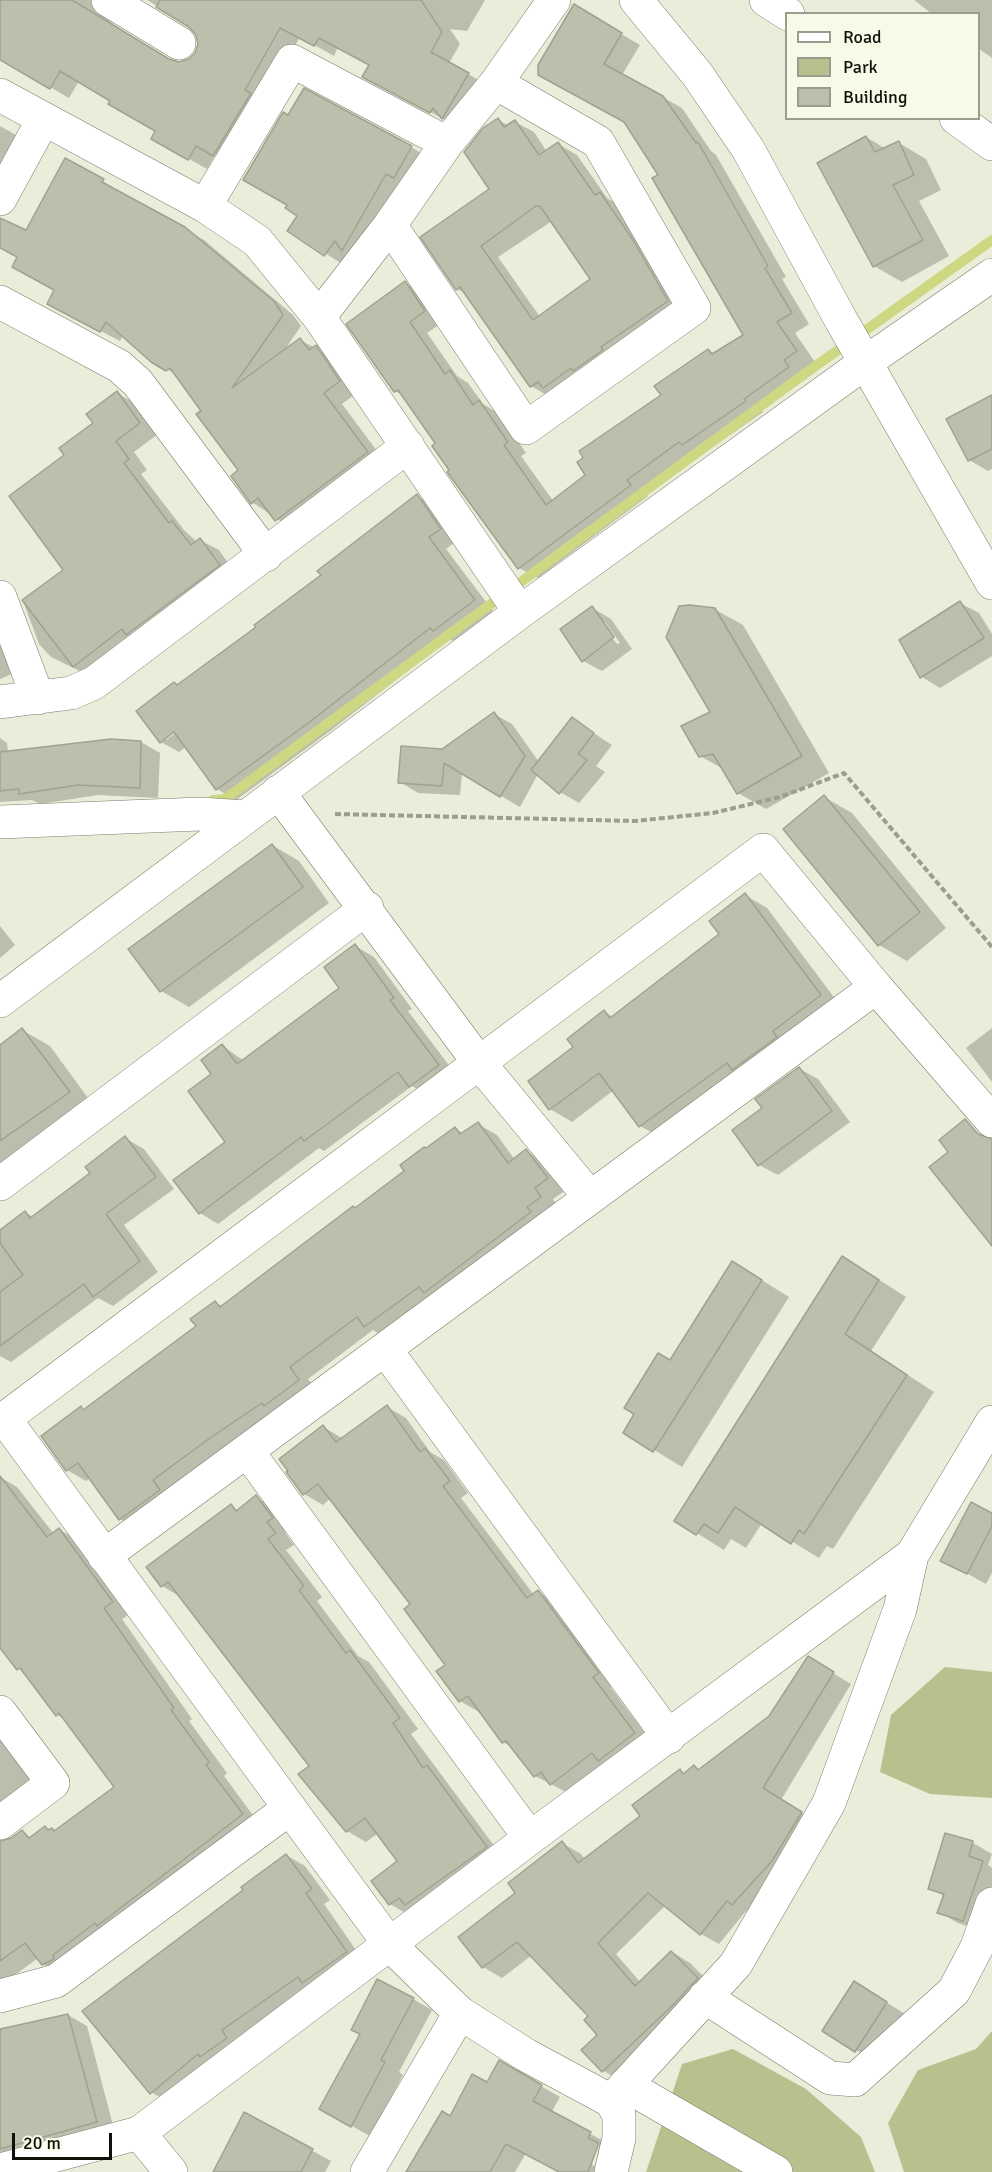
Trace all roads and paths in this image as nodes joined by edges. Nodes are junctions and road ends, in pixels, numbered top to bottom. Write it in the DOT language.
graph roads {
  1 [pos="108,0"];
  2 [pos="554,0"];
  3 [pos="636,0"];
  4 [pos="766,0"];
  5 [pos="785,12"];
  6 [pos="179,43"];
  7 [pos="496,83"];
  8 [pos="0,95"];
  9 [pos="43,120"];
  10 [pos="959,120"];
  11 [pos="447,143"];
  12 [pos="992,144"];
  13 [pos="0,199"];
  14 [pos="205,206"];
  15 [pos="390,225"];
  16 [pos="992,275"];
  17 [pos="0,302"];
  18 [pos="319,317"];
  19 [pos="862,355"];
  20 [pos="408,446"];
  21 [pos="266,555"];
  22 [pos="992,583"];
  23 [pos="0,597"];
  24 [pos="518,608"];
  25 [pos="38,698"];
  26 [pos="0,702"];
  27 [pos="278,792"];
  28 [pos="328,814"];
  29 [pos="245,818"];
  30 [pos="0,822"];
  31 [pos="367,908"];
  32 [pos="992,947"];
  33 [pos="876,987"];
  34 [pos="0,1001"];
  35 [pos="480,1064"];
  36 [pos="992,1121"];
  37 [pos="0,1184"];
  38 [pos="590,1197"];
  39 [pos="385,1349"];
  40 [pos="4,1413"];
  41 [pos="992,1422"];
  42 [pos="248,1452"];
  43 [pos="912,1555"];
  44 [pos="104,1556"];
  45 [pos="0,1712"];
  46 [pos="669,1737"];
  47 [pos="290,1808"];
  48 [pos="0,1823"];
  49 [pos="530,1838"];
  50 [pos="992,1904"];
  51 [pos="390,1945"];
  52 [pos="0,1996"];
  53 [pos="705,1997"];
  54 [pos="460,2013"];
  55 [pos="618,2093"];
  56 [pos="139,2133"];
  57 [pos="0,2170"];
  58 [pos="171,2172"];
  59 [pos="367,2172"];
  60 [pos="611,2172"];
  61 [pos="776,2172"];
  1 -- 6 [label="street"];
  2 -- 7 [label="street"];
  3 -- 19 [label="street"];
  4 -- 5 [label="street"];
  7 -- 11 [label="street"];
  7 -- 15 [label="street"];
  8 -- 9 [label="street"];
  9 -- 13 [label="street"];
  9 -- 14 [label="street"];
  10 -- 12 [label="street"];
  11 -- 14 [label="street"];
  11 -- 15 [label="street"];
  14 -- 18 [label="street"];
  15 -- 18 [label="street"];
  16 -- 19 [label="street"];
  17 -- 21 [label="street"];
  18 -- 20 [label="street"];
  19 -- 22 [label="street"];
  19 -- 24 [label="street"];
  20 -- 21 [label="street"];
  20 -- 24 [label="street"];
  21 -- 25 [label="street"];
  23 -- 25 [label="street"];
  24 -- 27 [label="street"];
  25 -- 26 [label="street"];
  27 -- 29 [label="street"];
  27 -- 31 [label="street"];
  28 -- 32 [label="path"];
  29 -- 30 [label="street"];
  29 -- 34 [label="street"];
  31 -- 35 [label="street"];
  31 -- 37 [label="street"];
  33 -- 35 [label="street"];
  33 -- 36 [label="street"];
  33 -- 38 [label="street"];
  35 -- 38 [label="street"];
  35 -- 40 [label="street"];
  38 -- 39 [label="street"];
  39 -- 42 [label="street"];
  39 -- 46 [label="street"];
  40 -- 44 [label="street"];
  41 -- 43 [label="street"];
  42 -- 44 [label="street"];
  42 -- 49 [label="street"];
  43 -- 46 [label="street"];
  43 -- 53 [label="street"];
  44 -- 47 [label="street"];
  45 -- 48 [label="street"];
  46 -- 49 [label="street"];
  47 -- 51 [label="street"];
  47 -- 52 [label="street"];
  49 -- 51 [label="street"];
  50 -- 53 [label="street"];
  51 -- 54 [label="street"];
  51 -- 56 [label="street"];
  53 -- 55 [label="street"];
  54 -- 55 [label="street"];
  54 -- 59 [label="street"];
  55 -- 60 [label="street"];
  55 -- 61 [label="street"];
  56 -- 57 [label="street"];
  56 -- 58 [label="street"];
}
